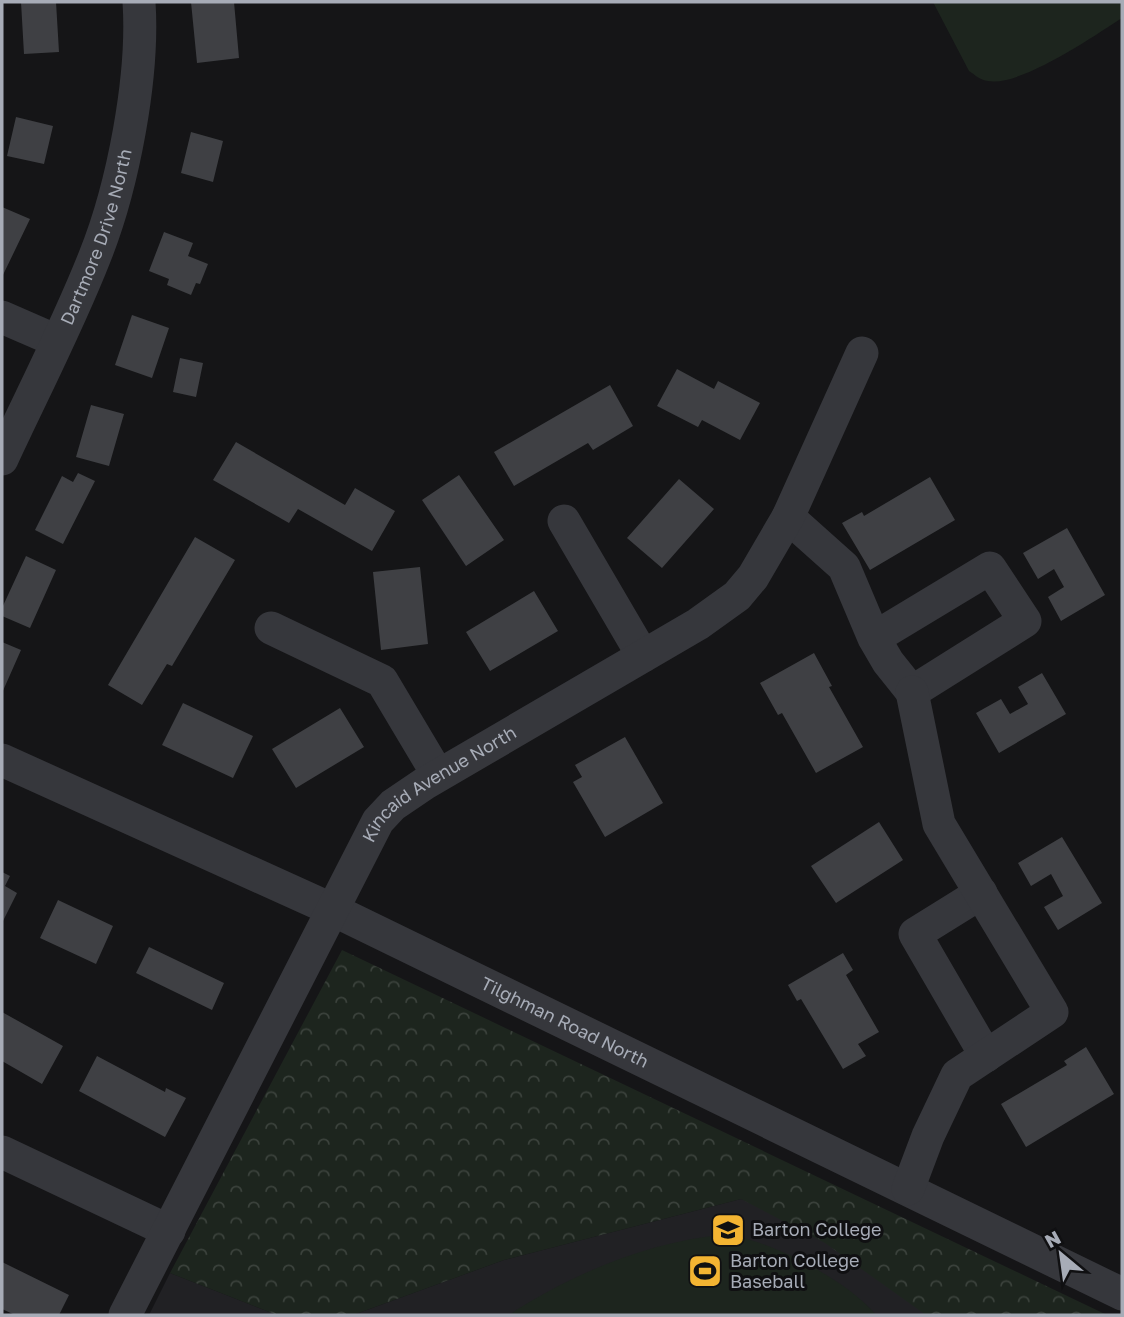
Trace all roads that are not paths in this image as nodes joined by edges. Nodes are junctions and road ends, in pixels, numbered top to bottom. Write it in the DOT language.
graph roads {
  1 [pos="139,2"];
  2 [pos="2,317"];
  3 [pos="57,341"];
  4 [pos="862,353"];
  5 [pos="2,459"];
  6 [pos="788,517"];
  7 [pos="564,522"];
  8 [pos="271,628"];
  9 [pos="874,638"];
  10 [pos="643,656"];
  11 [pos="912,692"];
  12 [pos="2,760"];
  13 [pos="438,775"];
  14 [pos="981,893"];
  15 [pos="331,909"];
  16 [pos="985,1056"];
  17 [pos="2,1152"];
  18 [pos="908,1189"];
  19 [pos="169,1231"];
  20 [pos="1122,1294"];
  21 [pos="125,1315"];
  1 -- 3 [label="street, Dartmore Drive North"];
  2 -- 3 [label="street"];
  3 -- 5 [label="street, Dartmore Drive North"];
  4 -- 6 [label="street, Kincaid Avenue North"];
  6 -- 9 [label="street"];
  6 -- 10 [label="street, Kincaid Avenue North"];
  7 -- 10 [label="street"];
  8 -- 13 [label="street"];
  9 -- 11 [label="street"];
  9 -- 11 [label="street"];
  10 -- 13 [label="street, Kincaid Avenue North"];
  11 -- 14 [label="street"];
  12 -- 15 [label="street, Tilghman Road North"];
  13 -- 15 [label="street, Kincaid Avenue North"];
  14 -- 16 [label="street"];
  14 -- 16 [label="street"];
  15 -- 18 [label="street, Tilghman Road North"];
  15 -- 19 [label="street, Kincaid Avenue North"];
  16 -- 18 [label="street"];
  17 -- 19 [label="street"];
  18 -- 20 [label="street, Tilghman Road North"];
  19 -- 21 [label="street, Kincaid Avenue North"];
}
